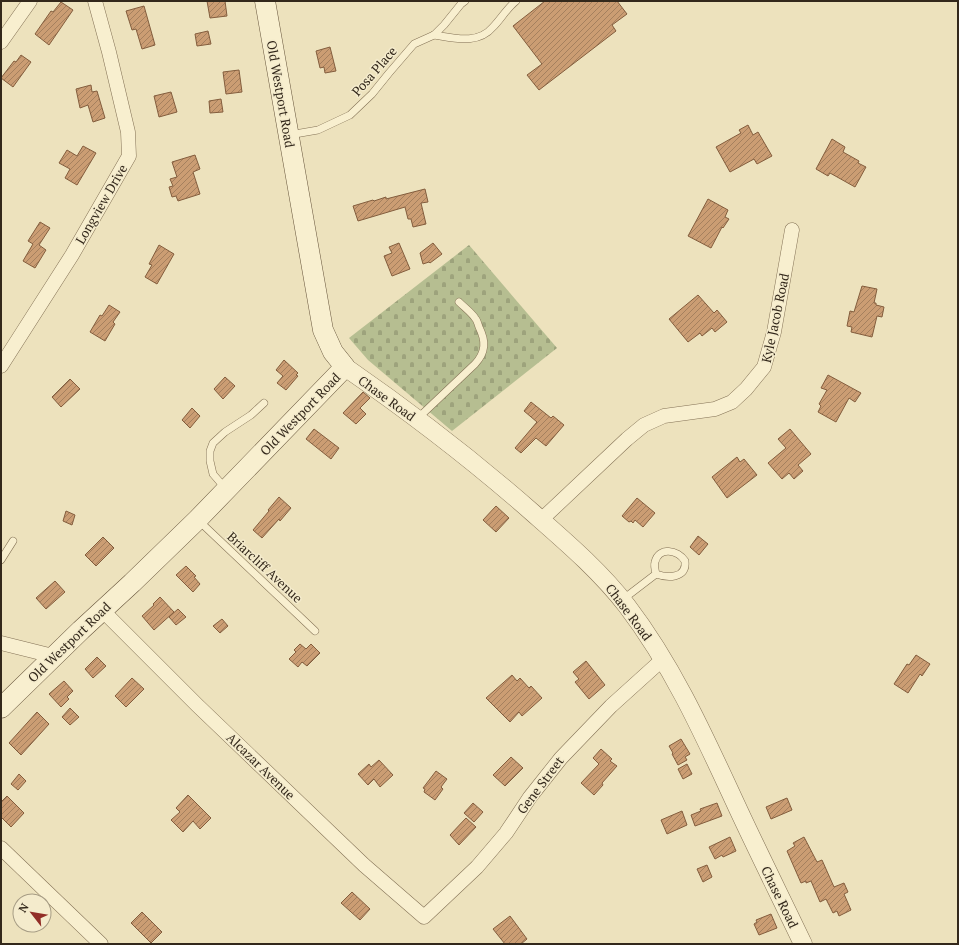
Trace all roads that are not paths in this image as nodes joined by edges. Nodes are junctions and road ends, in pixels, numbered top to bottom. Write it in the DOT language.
graph roads {
  1 [pos="30,1"];
  2 [pos="95,1"];
  3 [pos="265,1"];
  4 [pos="465,1"];
  5 [pos="516,1"];
  6 [pos="434,35"];
  7 [pos="1,42"];
  8 [pos="289,135"];
  9 [pos="792,230"];
  10 [pos="459,302"];
  11 [pos="1,366"];
  12 [pos="345,368"];
  13 [pos="264,403"];
  14 [pos="416,420"];
  15 [pos="227,490"];
  16 [pos="197,520"];
  17 [pos="541,520"];
  18 [pos="13,541"];
  19 [pos="1,560"];
  20 [pos="656,574"];
  21 [pos="622,600"];
  22 [pos="102,610"];
  23 [pos="315,631"];
  24 [pos="1,643"];
  25 [pos="53,656"];
  26 [pos="663,659"];
  27 [pos="1,708"];
  28 [pos="1,848"];
  29 [pos="424,917"];
  30 [pos="101,944"];
  31 [pos="803,944"];
  1 -- 7 [label="street"];
  2 -- 11 [label="street, Longview Drive"];
  3 -- 8 [label="main road, Old Westport Road"];
  4 -- 6 [label="lane, Posa Place"];
  5 -- 6 [label="lane"];
  6 -- 8 [label="lane, Posa Place"];
  8 -- 12 [label="main road, Old Westport Road"];
  9 -- 17 [label="street, Kyle Jacob Road"];
  10 -- 14 [label="lane"];
  12 -- 14 [label="street, Chase Road"];
  12 -- 15 [label="main road, Old Westport Road"];
  13 -- 15 [label="lane"];
  14 -- 17 [label="street, Chase Road"];
  15 -- 16 [label="main road, Old Westport Road"];
  16 -- 22 [label="main road, Old Westport Road"];
  16 -- 23 [label="lane, Briarcliff Avenue"];
  17 -- 21 [label="street, Chase Road"];
  18 -- 19 [label="lane"];
  20 -- 20 [label="lane"];
  20 -- 21 [label="lane"];
  21 -- 26 [label="street, Chase Road"];
  22 -- 25 [label="main road, Old Westport Road"];
  22 -- 29 [label="street, Alcazar Avenue"];
  24 -- 25 [label="street"];
  25 -- 27 [label="main road, Old Westport Road"];
  26 -- 29 [label="street, Gene Street"];
  26 -- 31 [label="street, Chase Road"];
  28 -- 30 [label="street"];
}
